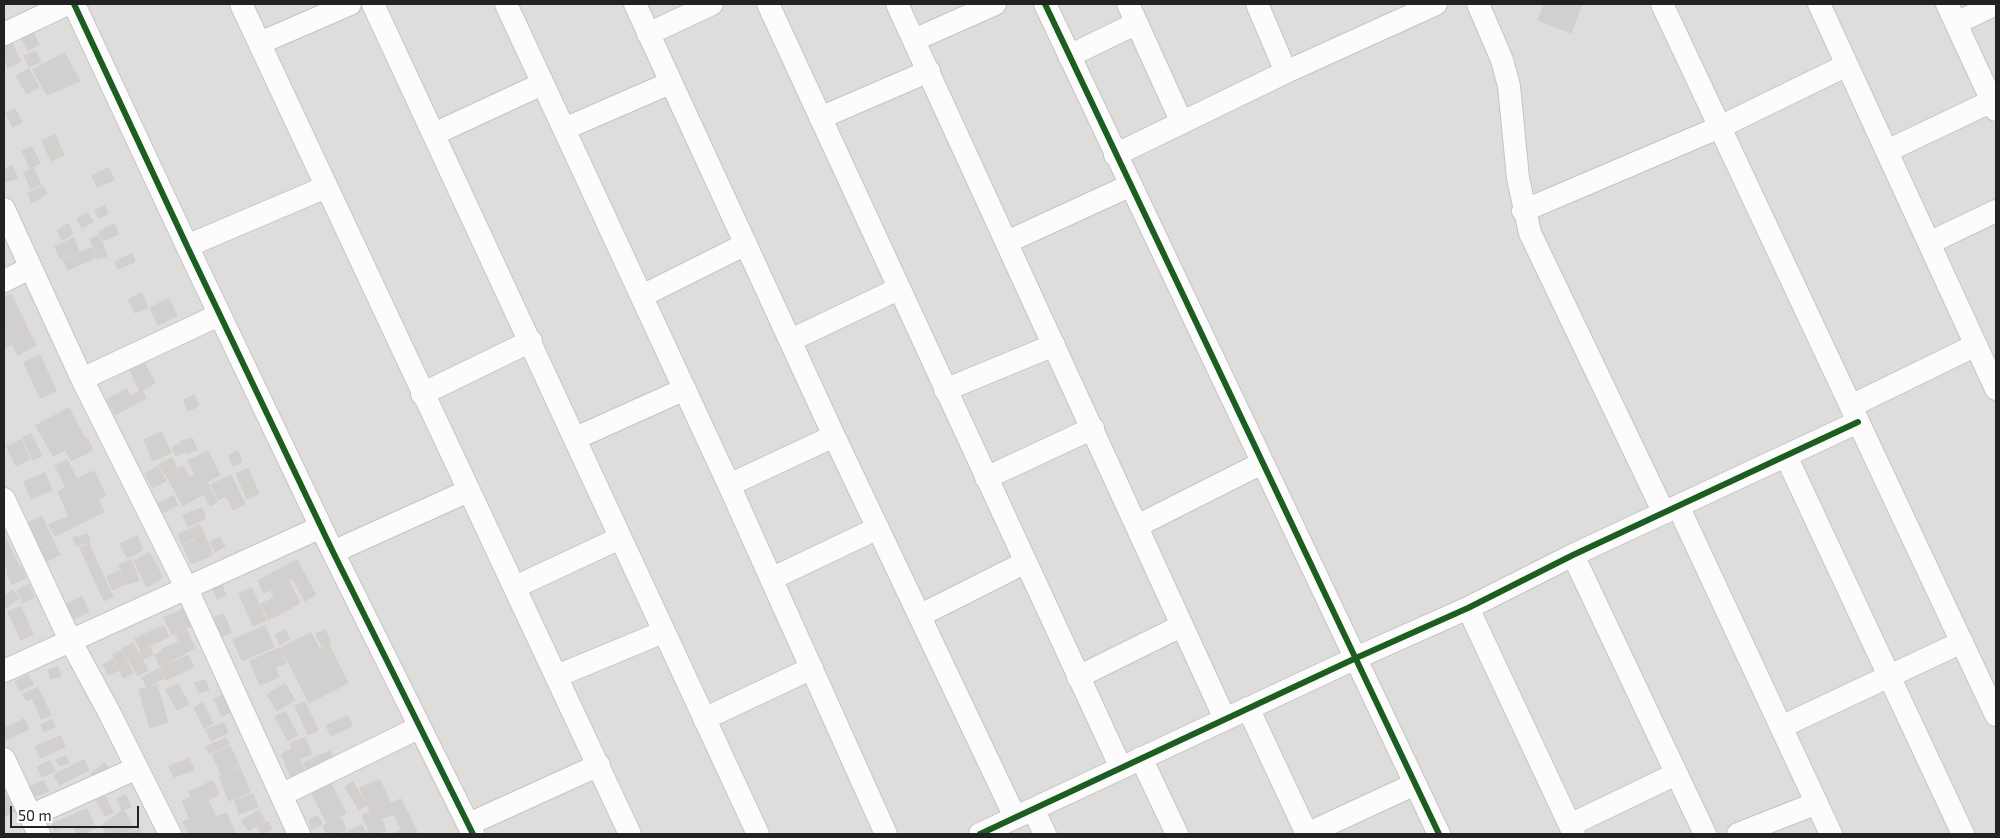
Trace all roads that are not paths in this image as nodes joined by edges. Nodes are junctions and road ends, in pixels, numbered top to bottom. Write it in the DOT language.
graph roads {
  1 [pos="66,4"];
  2 [pos="74,4"];
  3 [pos="241,4"];
  4 [pos="350,4"];
  5 [pos="373,4"];
  6 [pos="506,4"];
  7 [pos="635,4"];
  8 [pos="712,4"];
  9 [pos="768,4"];
  10 [pos="897,4"];
  11 [pos="995,4"];
  12 [pos="1044,4"];
  13 [pos="1257,4"];
  14 [pos="1436,4"];
  15 [pos="1478,4"];
  16 [pos="1662,4"];
  17 [pos="1819,4"];
  18 [pos="1996,4"];
  19 [pos="1409,9"];
  20 [pos="1132,13"];
  21 [pos="1952,13"];
  22 [pos="4,34"];
  23 [pos="648,34"];
  24 [pos="914,40"];
  25 [pos="260,43"];
  26 [pos="1069,56"];
  27 [pos="1847,65"];
  28 [pos="929,71"];
  29 [pos="1286,72"];
  30 [pos="670,82"];
  31 [pos="542,84"];
  32 [pos="1994,106"];
  33 [pos="820,118"];
  34 [pos="1182,123"];
  35 [pos="1720,127"];
  36 [pos="564,129"];
  37 [pos="434,134"];
  38 [pos="1887,151"];
  39 [pos="1115,155"];
  40 [pos="1129,186"];
  41 [pos="326,187"];
  42 [pos="4,209"];
  43 [pos="1523,211"];
  44 [pos="1996,211"];
  45 [pos="1007,242"];
  46 [pos="1929,243"];
  47 [pos="746,244"];
  48 [pos="187,246"];
  49 [pos="30,268"];
  50 [pos="4,281"];
  51 [pos="898,289"];
  52 [pos="642,296"];
  53 [pos="219,315"];
  54 [pos="791,340"];
  55 [pos="531,341"];
  56 [pos="1054,345"];
  57 [pos="1976,345"];
  58 [pos="82,380"];
  59 [pos="685,389"];
  60 [pos="1996,389"];
  61 [pos="945,390"];
  62 [pos="422,394"];
  63 [pos="1855,414"];
  64 [pos="1093,428"];
  65 [pos="834,436"];
  66 [pos="576,438"];
  67 [pos="1786,456"];
  68 [pos="1262,463"];
  69 [pos="986,478"];
  70 [pos="729,485"];
  71 [pos="468,491"];
  72 [pos="4,499"];
  73 [pos="1671,510"];
  74 [pos="1136,526"];
  75 [pos="321,527"];
  76 [pos="878,528"];
  77 [pos="620,538"];
  78 [pos="333,552"];
  79 [pos="1573,555"];
  80 [pos="1024,563"];
  81 [pos="771,579"];
  82 [pos="514,587"];
  83 [pos="187,589"];
  84 [pos="1468,608"];
  85 [pos="920,615"];
  86 [pos="1182,626"];
  87 [pos="663,632"];
  88 [pos="70,640"];
  89 [pos="1962,642"];
  90 [pos="1356,658"];
  91 [pos="812,668"];
  92 [pos="4,671"];
  93 [pos="557,676"];
  94 [pos="1889,676"];
  95 [pos="1078,677"];
  96 [pos="1248,708"];
  97 [pos="1996,712"];
  98 [pos="704,719"];
  99 [pos="1225,719"];
  100 [pos="420,727"];
  101 [pos="1781,727"];
  102 [pos="1141,758"];
  103 [pos="4,759"];
  104 [pos="599,765"];
  105 [pos="137,768"];
  106 [pos="1121,768"];
  107 [pos="1676,774"];
  108 [pos="1415,784"];
  109 [pos="281,795"];
  110 [pos="1817,803"];
  111 [pos="1024,813"];
  112 [pos="35,825"];
  113 [pos="471,829"];
  114 [pos="1572,830"];
  115 [pos="170,834"];
  116 [pos="299,834"];
  117 [pos="630,834"];
  118 [pos="758,834"];
  119 [pos="886,834"];
  120 [pos="980,834"];
  121 [pos="1045,834"];
  122 [pos="1176,834"];
  123 [pos="1307,834"];
  124 [pos="1439,834"];
  125 [pos="1704,834"];
  126 [pos="1738,834"];
  127 [pos="1831,834"];
  128 [pos="1962,834"];
  1 -- 22 [label="street"];
  2 -- 48 [label="street"];
  3 -- 25 [label="street"];
  4 -- 25 [label="street"];
  5 -- 37 [label="street"];
  6 -- 31 [label="street"];
  7 -- 23 [label="street"];
  8 -- 23 [label="street"];
  9 -- 33 [label="street"];
  10 -- 24 [label="street"];
  11 -- 24 [label="street"];
  12 -- 26 [label="street"];
  13 -- 29 [label="street"];
  14 -- 19 [label="street"];
  15 -- 43 [label="street"];
  16 -- 35 [label="street"];
  17 -- 27 [label="street"];
  18 -- 21 [label="street"];
  19 -- 29 [label="street"];
  20 -- 26 [label="street"];
  20 -- 34 [label="street"];
  21 -- 32 [label="street"];
  23 -- 30 [label="street"];
  24 -- 28 [label="street"];
  25 -- 41 [label="street"];
  26 -- 39 [label="street"];
  27 -- 35 [label="street"];
  27 -- 38 [label="street"];
  28 -- 33 [label="street"];
  28 -- 45 [label="street"];
  29 -- 34 [label="street"];
  30 -- 36 [label="street"];
  30 -- 47 [label="street"];
  31 -- 36 [label="street"];
  31 -- 37 [label="street"];
  32 -- 38 [label="street"];
  33 -- 51 [label="street"];
  34 -- 39 [label="street"];
  35 -- 43 [label="street"];
  35 -- 63 [label="street"];
  36 -- 52 [label="street"];
  37 -- 55 [label="street"];
  38 -- 46 [label="street"];
  39 -- 40 [label="street"];
  40 -- 45 [label="street"];
  40 -- 68 [label="street"];
  41 -- 48 [label="street"];
  41 -- 62 [label="street"];
  42 -- 49 [label="street"];
  43 -- 73 [label="street"];
  44 -- 46 [label="street"];
  45 -- 56 [label="street"];
  46 -- 57 [label="street"];
  47 -- 52 [label="street"];
  47 -- 54 [label="street"];
  48 -- 53 [label="street"];
  49 -- 50 [label="street"];
  49 -- 58 [label="street"];
  51 -- 54 [label="street"];
  51 -- 61 [label="street"];
  52 -- 59 [label="street"];
  53 -- 58 [label="street"];
  53 -- 75 [label="street"];
  54 -- 65 [label="street"];
  55 -- 62 [label="street"];
  55 -- 66 [label="street"];
  56 -- 61 [label="street"];
  56 -- 64 [label="street"];
  57 -- 60 [label="street"];
  57 -- 63 [label="street"];
  58 -- 83 [label="street"];
  59 -- 66 [label="street"];
  59 -- 70 [label="street"];
  61 -- 69 [label="street"];
  62 -- 71 [label="street"];
  63 -- 67 [label="street"];
  63 -- 89 [label="street"];
  64 -- 69 [label="street"];
  64 -- 74 [label="street"];
  65 -- 70 [label="street"];
  65 -- 76 [label="street"];
  66 -- 77 [label="street"];
  67 -- 73 [label="street"];
  67 -- 94 [label="street"];
  68 -- 74 [label="street"];
  68 -- 90 [label="street"];
  69 -- 80 [label="street"];
  70 -- 81 [label="street"];
  71 -- 78 [label="street"];
  71 -- 82 [label="street"];
  72 -- 88 [label="street"];
  73 -- 79 [label="street"];
  73 -- 101 [label="street"];
  74 -- 86 [label="street"];
  75 -- 78 [label="street"];
  75 -- 83 [label="street"];
  76 -- 81 [label="street"];
  76 -- 85 [label="street"];
  77 -- 82 [label="street"];
  77 -- 87 [label="street"];
  78 -- 100 [label="street"];
  79 -- 84 [label="street"];
  79 -- 107 [label="street"];
  80 -- 85 [label="street"];
  80 -- 95 [label="street"];
  81 -- 91 [label="street"];
  82 -- 93 [label="street"];
  83 -- 88 [label="street"];
  83 -- 109 [label="street"];
  84 -- 90 [label="street"];
  84 -- 114 [label="street"];
  85 -- 111 [label="street"];
  86 -- 95 [label="street"];
  86 -- 99 [label="street"];
  87 -- 93 [label="street"];
  87 -- 98 [label="street"];
  88 -- 92 [label="street"];
  88 -- 105 [label="street"];
  89 -- 94 [label="street"];
  89 -- 97 [label="street"];
  90 -- 96 [label="street"];
  90 -- 108 [label="street"];
  91 -- 98 [label="street"];
  91 -- 119 [label="street"];
  93 -- 104 [label="street"];
  94 -- 101 [label="street"];
  94 -- 128 [label="street"];
  95 -- 106 [label="street"];
  96 -- 99 [label="street"];
  96 -- 123 [label="street"];
  98 -- 118 [label="street"];
  99 -- 102 [label="street"];
  100 -- 109 [label="street"];
  100 -- 113 [label="street"];
  101 -- 110 [label="street"];
  102 -- 106 [label="street"];
  102 -- 122 [label="street"];
  103 -- 112 [label="street"];
  104 -- 113 [label="street"];
  104 -- 117 [label="street"];
  105 -- 112 [label="street"];
  105 -- 115 [label="street"];
  106 -- 111 [label="street"];
  107 -- 114 [label="street"];
  107 -- 125 [label="street"];
  108 -- 123 [label="street"];
  108 -- 124 [label="street"];
  109 -- 116 [label="street"];
  110 -- 126 [label="street"];
  110 -- 127 [label="street"];
  111 -- 120 [label="street"];
  111 -- 121 [label="street"];
}
